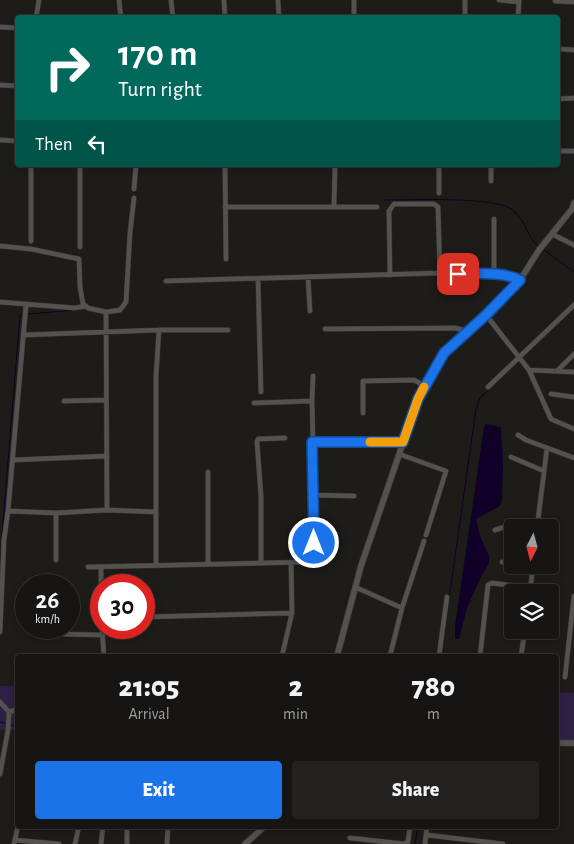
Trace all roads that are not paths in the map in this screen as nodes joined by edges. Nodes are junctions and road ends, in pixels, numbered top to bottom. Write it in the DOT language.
graph roads {
  1 [pos="40,0"];
  2 [pos="119,0"];
  3 [pos="171,0"];
  4 [pos="224,0"];
  5 [pos="278,0"];
  6 [pos="354,0"];
  7 [pos="465,0"];
  8 [pos="499,0"];
  9 [pos="519,1"];
  10 [pos="555,1"];
  11 [pos="574,2"];
  12 [pos="37,15"];
  13 [pos="121,15"];
  14 [pos="173,15"];
  15 [pos="226,15"];
  16 [pos="278,15"];
  17 [pos="354,15"];
  18 [pos="465,15"];
  19 [pos="518,15"];
  20 [pos="0,27"];
  21 [pos="15,28"];
  22 [pos="560,49"];
  23 [pos="574,50"];
  24 [pos="0,85"];
  25 [pos="15,86"];
  26 [pos="574,98"];
  27 [pos="560,99"];
  28 [pos="0,140"];
  29 [pos="15,141"];
  30 [pos="560,151"];
  31 [pos="574,151"];
  32 [pos="31,167"];
  33 [pos="80,167"];
  34 [pos="136,167"];
  35 [pos="225,167"];
  36 [pos="334,167"];
  37 [pos="439,167"];
  38 [pos="491,167"];
  39 [pos="491,181"];
  40 [pos="134,189"];
  41 [pos="438,193"];
  42 [pos="134,198"];
  43 [pos="574,203"];
  44 [pos="334,206"];
  45 [pos="225,207"];
  46 [pos="377,207"];
  47 [pos="494,219"];
  48 [pos="552,234"];
  49 [pos="31,241"];
  50 [pos="574,245"];
  51 [pos="0,246"];
  52 [pos="80,247"];
  53 [pos="226,258"];
  54 [pos="440,273"];
  55 [pos="494,274"];
  56 [pos="390,275"];
  57 [pos="308,277"];
  58 [pos="258,279"];
  59 [pos="520,280"];
  60 [pos="166,281"];
  61 [pos="0,302"];
  62 [pos="26,305"];
  63 [pos="574,305"];
  64 [pos="86,306"];
  65 [pos="310,311"];
  66 [pos="106,312"];
  67 [pos="486,315"];
  68 [pos="325,329"];
  69 [pos="159,330"];
  70 [pos="228,330"];
  71 [pos="467,331"];
  72 [pos="105,333"];
  73 [pos="23,335"];
  74 [pos="574,354"];
  75 [pos="519,357"];
  76 [pos="529,370"];
  77 [pos="557,371"];
  78 [pos="574,372"];
  79 [pos="313,376"];
  80 [pos="424,386"];
  81 [pos="488,387"];
  82 [pos="261,392"];
  83 [pos="551,394"];
  84 [pos="574,397"];
  85 [pos="64,400"];
  86 [pos="106,400"];
  87 [pos="312,401"];
  88 [pos="254,403"];
  89 [pos="362,413"];
  90 [pos="574,429"];
  91 [pos="518,434"];
  92 [pos="285,438"];
  93 [pos="312,442"];
  94 [pos="403,442"];
  95 [pos="547,448"];
  96 [pos="399,454"];
  97 [pos="107,456"];
  98 [pos="511,457"];
  99 [pos="574,458"];
  100 [pos="13,460"];
  101 [pos="544,471"];
  102 [pos="208,472"];
  103 [pos="314,496"];
  104 [pos="354,496"];
  105 [pos="107,510"];
  106 [pos="8,511"];
  107 [pos="56,512"];
  108 [pos="156,512"];
  109 [pos="539,519"];
  110 [pos="504,527"];
  111 [pos="495,530"];
  112 [pos="426,535"];
  113 [pos="424,541"];
  114 [pos="314,543"];
  115 [pos="56,560"];
  116 [pos="291,562"];
  117 [pos="308,562"];
  118 [pos="261,563"];
  119 [pos="208,564"];
  120 [pos="156,565"];
  121 [pos="88,567"];
  122 [pos="101,567"];
  123 [pos="101,574"];
  124 [pos="504,585"];
  125 [pos="355,588"];
  126 [pos="447,596"];
  127 [pos="574,596"];
  128 [pos="402,608"];
  129 [pos="292,612"];
  130 [pos="155,617"];
  131 [pos="0,632"];
  132 [pos="103,639"];
  133 [pos="524,639"];
  134 [pos="104,654"];
  135 [pos="282,654"];
  136 [pos="338,654"];
  137 [pos="390,654"];
  138 [pos="439,654"];
  139 [pos="480,654"];
  140 [pos="522,654"];
  141 [pos="565,677"];
  142 [pos="0,702"];
  143 [pos="15,710"];
  144 [pos="9,712"];
  145 [pos="559,743"];
  146 [pos="574,743"];
  147 [pos="0,774"];
  148 [pos="17,829"];
  149 [pos="78,829"];
  150 [pos="103,829"];
  151 [pos="127,829"];
  152 [pos="168,829"];
  153 [pos="262,829"];
  154 [pos="410,829"];
  155 [pos="427,829"];
  156 [pos="427,835"];
  157 [pos="350,838"];
  158 [pos="15,842"];
  159 [pos="408,843"];
  160 [pos="59,844"];
  161 [pos="76,844"];
  162 [pos="101,844"];
  163 [pos="126,844"];
  164 [pos="167,844"];
  165 [pos="245,844"];
  166 [pos="425,844"];
  167 [pos="503,844"];
  1 -- 12 [label="street"];
  2 -- 13 [label="street"];
  3 -- 14 [label="street"];
  4 -- 15 [label="street"];
  5 -- 16 [label="street"];
  6 -- 17 [label="street"];
  7 -- 18 [label="street"];
  8 -- 9 [label="street"];
  9 -- 19 [label="street"];
  10 -- 11 [label="street"];
  20 -- 21 [label="street"];
  22 -- 23 [label="street"];
  24 -- 25 [label="street"];
  26 -- 27 [label="street"];
  28 -- 29 [label="street"];
  30 -- 31 [label="street"];
  32 -- 49 [label="street"];
  33 -- 52 [label="street"];
  34 -- 40 [label="street"];
  35 -- 45 [label="street"];
  36 -- 44 [label="street"];
  37 -- 41 [label="street"];
  38 -- 39 [label="street"];
  42 -- 66 [label="street"];
  43 -- 48 [label="street"];
  44 -- 45 [label="street"];
  44 -- 46 [label="street"];
  45 -- 53 [label="street"];
  47 -- 55 [label="street"];
  48 -- 50 [label="street"];
  48 -- 59 [label="street"];
  51 -- 64 [label="street"];
  54 -- 55 [label="street"];
  54 -- 56 [label="street"];
  54 -- 56 [label="street"];
  55 -- 59 [label="street"];
  56 -- 57 [label="street"];
  57 -- 58 [label="street"];
  57 -- 65 [label="street"];
  58 -- 60 [label="street"];
  58 -- 82 [label="street"];
  59 -- 67 [label="street"];
  61 -- 62 [label="street"];
  62 -- 64 [label="street"];
  62 -- 73 [label="street"];
  63 -- 75 [label="street"];
  64 -- 66 [label="street"];
  66 -- 72 [label="street"];
  67 -- 71 [label="street"];
  67 -- 75 [label="street"];
  68 -- 71 [label="street"];
  69 -- 70 [label="street"];
  69 -- 72 [label="street"];
  69 -- 108 [label="street"];
  71 -- 80 [label="street"];
  72 -- 73 [label="street"];
  72 -- 86 [label="street"];
  73 -- 100 [label="street"];
  74 -- 77 [label="street"];
  75 -- 76 [label="street"];
  75 -- 81 [label="street"];
  76 -- 77 [label="street"];
  76 -- 90 [label="street"];
  77 -- 78 [label="street"];
  79 -- 87 [label="street"];
  80 -- 89 [label="street"];
  80 -- 94 [label="street"];
  83 -- 84 [label="street"];
  85 -- 86 [label="street"];
  86 -- 97 [label="street"];
  87 -- 88 [label="street"];
  87 -- 93 [label="street"];
  91 -- 95 [label="street"];
  92 -- 118 [label="street"];
  93 -- 94 [label="street"];
  93 -- 103 [label="street"];
  94 -- 96 [label="street"];
  95 -- 99 [label="street"];
  95 -- 101 [label="street"];
  96 -- 112 [label="street"];
  96 -- 125 [label="street"];
  97 -- 100 [label="street"];
  97 -- 105 [label="street"];
  98 -- 101 [label="street"];
  100 -- 106 [label="street"];
  101 -- 109 [label="street"];
  102 -- 119 [label="street"];
  103 -- 104 [label="street"];
  103 -- 114 [label="street"];
  105 -- 107 [label="street"];
  105 -- 108 [label="street"];
  106 -- 107 [label="street"];
  106 -- 131 [label="street"];
  107 -- 115 [label="street"];
  108 -- 120 [label="street"];
  110 -- 111 [label="street"];
  113 -- 128 [label="street"];
  116 -- 117 [label="street"];
  116 -- 118 [label="street"];
  116 -- 129 [label="street"];
  118 -- 119 [label="street"];
  119 -- 120 [label="street"];
  120 -- 122 [label="street"];
  121 -- 122 [label="street"];
  122 -- 123 [label="street"];
  124 -- 139 [label="street"];
  125 -- 128 [label="street"];
  125 -- 136 [label="street"];
  126 -- 138 [label="street"];
  127 -- 141 [label="street"];
  128 -- 137 [label="street"];
  129 -- 130 [label="street"];
  129 -- 135 [label="street"];
  132 -- 134 [label="street"];
  133 -- 140 [label="street"];
  142 -- 144 [label="street"];
  143 -- 144 [label="street"];
  144 -- 147 [label="street"];
  145 -- 146 [label="street"];
  148 -- 158 [label="street"];
  149 -- 161 [label="street"];
  150 -- 162 [label="street"];
  151 -- 163 [label="street"];
  152 -- 164 [label="street"];
  153 -- 165 [label="street"];
  154 -- 159 [label="street"];
  155 -- 156 [label="street"];
  156 -- 166 [label="street"];
  156 -- 167 [label="street"];
  157 -- 159 [label="street"];
  158 -- 160 [label="street"];
}
